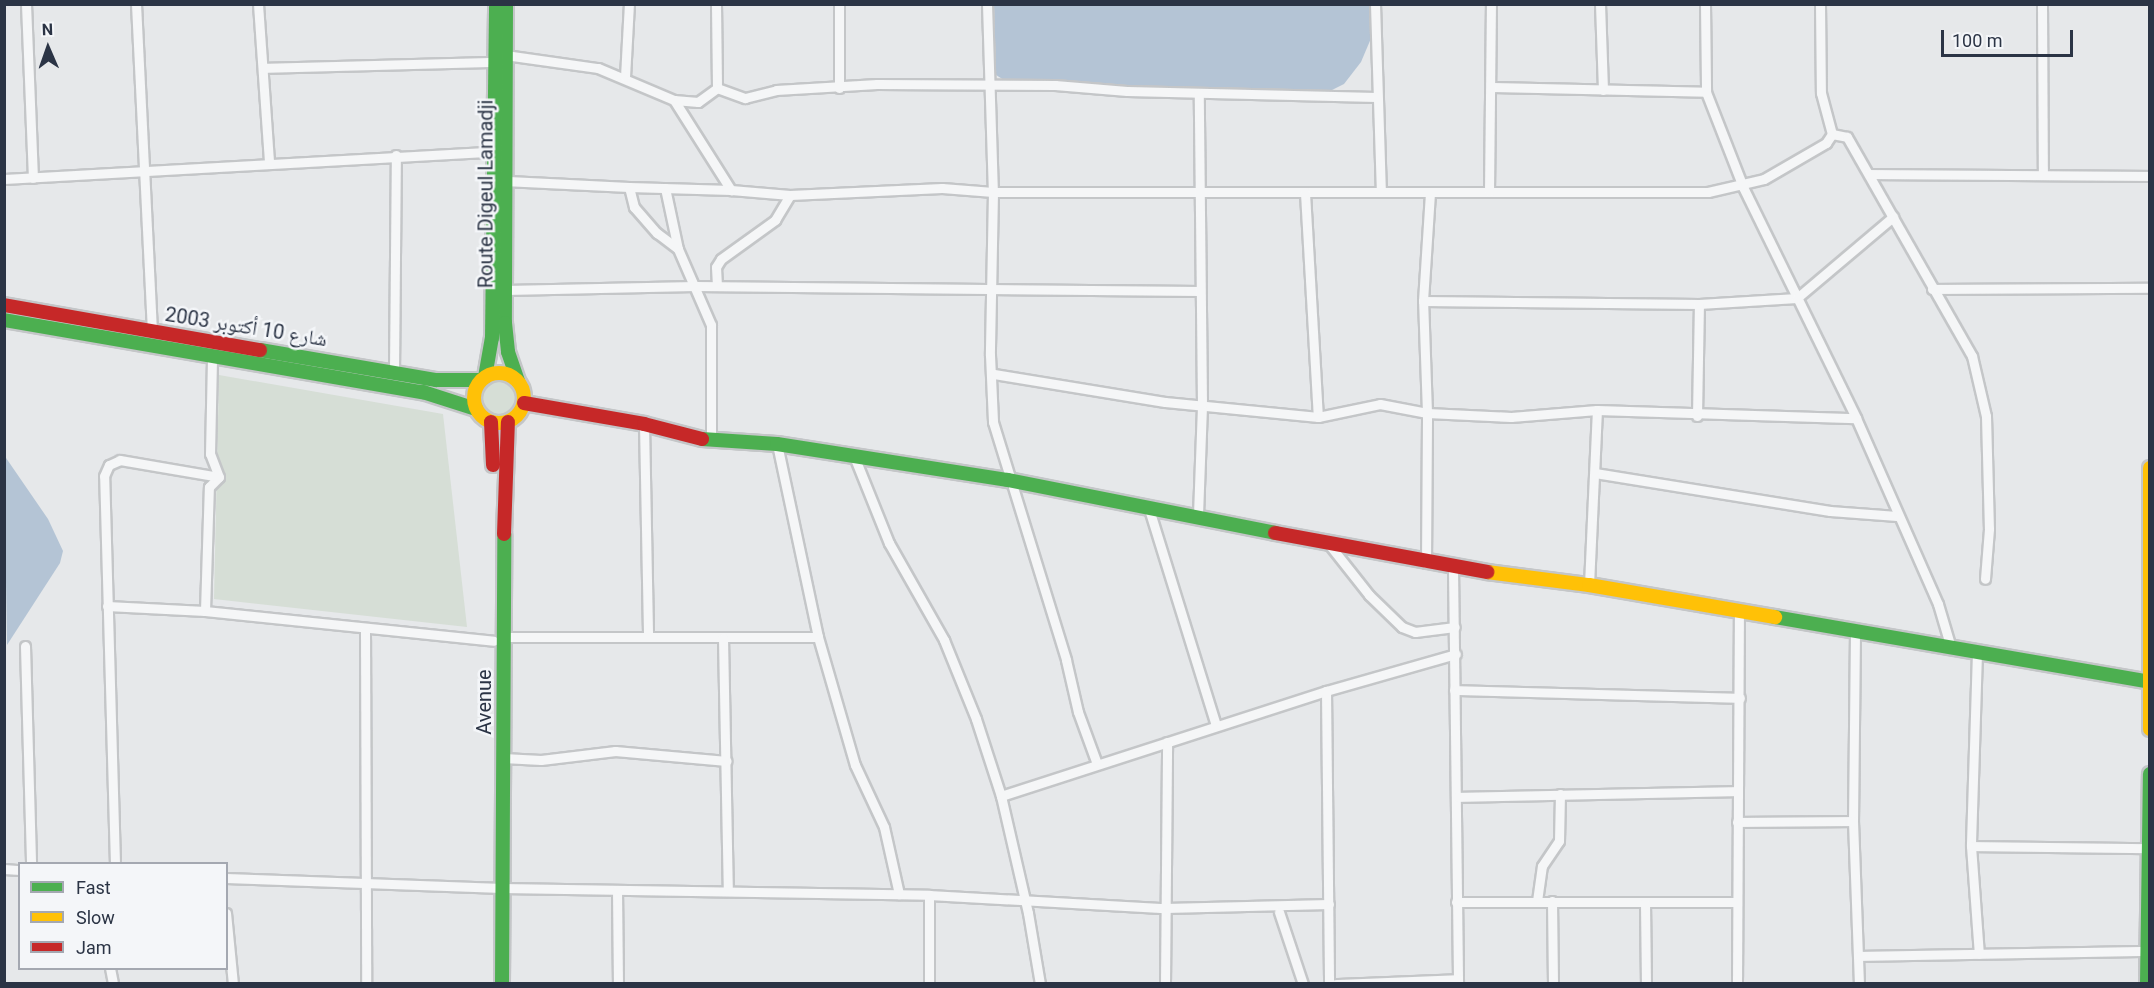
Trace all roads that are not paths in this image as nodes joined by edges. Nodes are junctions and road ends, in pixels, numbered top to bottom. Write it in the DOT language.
graph roads {
  1 [pos="26,4"];
  2 [pos="136,4"];
  3 [pos="258,4"];
  4 [pos="496,4"];
  5 [pos="506,4"];
  6 [pos="629,4"];
  7 [pos="716,4"];
  8 [pos="839,4"];
  9 [pos="987,4"];
  10 [pos="1375,4"];
  11 [pos="1491,4"];
  12 [pos="1600,4"];
  13 [pos="1705,4"];
  14 [pos="1820,4"];
  15 [pos="2042,4"];
  16 [pos="500,58"];
  17 [pos="263,68"];
  18 [pos="625,76"];
  19 [pos="989,85"];
  20 [pos="1493,87"];
  21 [pos="717,88"];
  22 [pos="839,88"];
  23 [pos="1603,90"];
  24 [pos="1706,92"];
  25 [pos="1198,93"];
  26 [pos="1376,97"];
  27 [pos="674,100"];
  28 [pos="1832,134"];
  29 [pos="499,151"];
  30 [pos="396,155"];
  31 [pos="269,162"];
  32 [pos="142,171"];
  33 [pos="1869,174"];
  34 [pos="2043,174"];
  35 [pos="2150,176"];
  36 [pos="33,178"];
  37 [pos="4,179"];
  38 [pos="506,180"];
  39 [pos="628,187"];
  40 [pos="1743,187"];
  41 [pos="665,188"];
  42 [pos="731,190"];
  43 [pos="1198,190"];
  44 [pos="1381,191"];
  45 [pos="993,192"];
  46 [pos="1430,192"];
  47 [pos="1489,192"];
  48 [pos="1305,193"];
  49 [pos="790,195"];
  50 [pos="1893,217"];
  51 [pos="678,249"];
  52 [pos="695,286"];
  53 [pos="717,286"];
  54 [pos="2150,288"];
  55 [pos="1932,289"];
  56 [pos="505,290"];
  57 [pos="992,290"];
  58 [pos="1198,291"];
  59 [pos="1797,298"];
  60 [pos="1423,301"];
  61 [pos="1699,304"];
  62 [pos="4,305"];
  63 [pos="4,320"];
  64 [pos="152,332"];
  65 [pos="212,355"];
  66 [pos="394,372"];
  67 [pos="994,374"];
  68 [pos="483,378"];
  69 [pos="518,381"];
  70 [pos="525,403"];
  71 [pos="1202,404"];
  72 [pos="476,409"];
  73 [pos="1597,410"];
  74 [pos="1427,413"];
  75 [pos="1697,416"];
  76 [pos="1318,417"];
  77 [pos="1856,418"];
  78 [pos="491,422"];
  79 [pos="508,422"];
  80 [pos="644,424"];
  81 [pos="711,441"];
  82 [pos="777,444"];
  83 [pos="854,456"];
  84 [pos="2150,468"];
  85 [pos="1595,473"];
  86 [pos="219,477"];
  87 [pos="1008,480"];
  88 [pos="1149,509"];
  89 [pos="1198,515"];
  90 [pos="1897,516"];
  91 [pos="1327,543"];
  92 [pos="1426,562"];
  93 [pos="1453,568"];
  94 [pos="1985,579"];
  95 [pos="1589,585"];
  96 [pos="107,606"];
  97 [pos="205,611"];
  98 [pos="1739,611"];
  99 [pos="1455,627"];
  100 [pos="365,629"];
  101 [pos="1855,632"];
  102 [pos="648,637"];
  103 [pos="818,637"];
  104 [pos="723,638"];
  105 [pos="498,639"];
  106 [pos="25,646"];
  107 [pos="1951,648"];
  108 [pos="1977,652"];
  109 [pos="1456,654"];
  110 [pos="2149,682"];
  111 [pos="1455,690"];
  112 [pos="1326,692"];
  113 [pos="1740,698"];
  114 [pos="1216,725"];
  115 [pos="2150,729"];
  116 [pos="1167,742"];
  117 [pos="503,758"];
  118 [pos="727,761"];
  119 [pos="1096,764"];
  120 [pos="2150,774"];
  121 [pos="1738,791"];
  122 [pos="1560,794"];
  123 [pos="1001,796"];
  124 [pos="1458,797"];
  125 [pos="1853,820"];
  126 [pos="1737,822"];
  127 [pos="2149,831"];
  128 [pos="1971,846"];
  129 [pos="2146,848"];
  130 [pos="31,862"];
  131 [pos="116,862"];
  132 [pos="228,878"];
  133 [pos="366,881"];
  134 [pos="497,888"];
  135 [pos="617,890"];
  136 [pos="728,890"];
  137 [pos="899,894"];
  138 [pos="929,895"];
  139 [pos="1026,900"];
  140 [pos="1537,901"];
  141 [pos="1552,901"];
  142 [pos="1456,902"];
  143 [pos="1735,902"];
  144 [pos="1645,903"];
  145 [pos="1329,904"];
  146 [pos="1165,908"];
  147 [pos="1278,912"];
  148 [pos="228,933"];
  149 [pos="2149,951"];
  150 [pos="1979,954"];
  151 [pos="1860,956"];
  152 [pos="1458,981"];
  153 [pos="233,984"];
  154 [pos="366,984"];
  155 [pos="493,984"];
  156 [pos="502,984"];
  157 [pos="618,984"];
  158 [pos="929,984"];
  159 [pos="1040,984"];
  160 [pos="1165,984"];
  161 [pos="1303,984"];
  162 [pos="1329,984"];
  163 [pos="1336,984"];
  164 [pos="1553,984"];
  165 [pos="1646,984"];
  166 [pos="1737,984"];
  167 [pos="1859,984"];
  168 [pos="2147,984"];
  1 -- 36 [label="street"];
  2 -- 32 [label="street"];
  3 -- 17 [label="street"];
  4 -- 16 [label="main road"];
  5 -- 16 [label="main road, Route Digeul Lamadji"];
  6 -- 18 [label="street"];
  7 -- 21 [label="street"];
  8 -- 22 [label="street"];
  9 -- 19 [label="street"];
  10 -- 26 [label="street"];
  11 -- 20 [label="street"];
  12 -- 23 [label="street"];
  13 -- 24 [label="street"];
  14 -- 28 [label="street"];
  15 -- 34 [label="street"];
  16 -- 17 [label="street"];
  16 -- 18 [label="street"];
  16 -- 29 [label="main road, Route Digeul Lamadji"];
  17 -- 31 [label="street"];
  18 -- 27 [label="street"];
  19 -- 22 [label="street"];
  19 -- 25 [label="street"];
  19 -- 45 [label="street"];
  20 -- 23 [label="street"];
  20 -- 47 [label="street"];
  21 -- 22 [label="street"];
  21 -- 27 [label="street"];
  23 -- 24 [label="street"];
  24 -- 40 [label="street"];
  25 -- 26 [label="street"];
  25 -- 43 [label="street"];
  26 -- 44 [label="street"];
  27 -- 42 [label="street"];
  28 -- 33 [label="street"];
  28 -- 40 [label="street"];
  29 -- 30 [label="street"];
  29 -- 38 [label="main road, Route Digeul Lamadji"];
  29 -- 68 [label="main road"];
  30 -- 31 [label="street"];
  30 -- 66 [label="street"];
  31 -- 32 [label="street"];
  32 -- 36 [label="street"];
  32 -- 64 [label="street"];
  33 -- 34 [label="street"];
  33 -- 50 [label="street"];
  34 -- 35 [label="street"];
  36 -- 37 [label="street"];
  38 -- 39 [label="street"];
  38 -- 56 [label="main road, Route Digeul Lamadji"];
  39 -- 41 [label="street"];
  39 -- 51 [label="street"];
  40 -- 47 [label="street"];
  40 -- 59 [label="street"];
  41 -- 42 [label="street"];
  41 -- 51 [label="street"];
  42 -- 49 [label="street"];
  43 -- 45 [label="street"];
  43 -- 48 [label="street"];
  43 -- 58 [label="street"];
  44 -- 46 [label="street"];
  44 -- 48 [label="street"];
  45 -- 49 [label="street"];
  45 -- 57 [label="street"];
  46 -- 47 [label="street"];
  46 -- 60 [label="street"];
  48 -- 76 [label="street"];
  49 -- 53 [label="street"];
  50 -- 55 [label="street"];
  50 -- 59 [label="street"];
  51 -- 52 [label="street"];
  52 -- 53 [label="street"];
  52 -- 56 [label="street"];
  52 -- 81 [label="street"];
  53 -- 57 [label="street"];
  54 -- 55 [label="street"];
  55 -- 94 [label="street"];
  56 -- 69 [label="main road, Route Digeul Lamadji"];
  57 -- 58 [label="street"];
  57 -- 67 [label="street"];
  58 -- 71 [label="street"];
  59 -- 61 [label="street"];
  59 -- 77 [label="street"];
  60 -- 61 [label="street"];
  60 -- 74 [label="street"];
  61 -- 75 [label="street"];
  62 -- 64 [label="main road, شارع 10 أكتوبر 2003"];
  63 -- 65 [label="main road, شارع 10 أكتوبر 2003"];
  64 -- 66 [label="main road, شارع 10 أكتوبر 2003"];
  65 -- 72 [label="main road, شارع 10 أكتوبر 2003"];
  65 -- 86 [label="street"];
  66 -- 68 [label="main road, شارع 10 أكتوبر 2003"];
  67 -- 71 [label="street"];
  67 -- 87 [label="street"];
  68 -- 69 [label="main road"];
  68 -- 72 [label="main road"];
  69 -- 70 [label="main road"];
  70 -- 79 [label="main road"];
  70 -- 80 [label="main road"];
  71 -- 76 [label="street"];
  71 -- 89 [label="street"];
  72 -- 78 [label="main road"];
  73 -- 74 [label="street"];
  73 -- 75 [label="street"];
  73 -- 85 [label="street"];
  74 -- 76 [label="street"];
  74 -- 92 [label="street"];
  75 -- 77 [label="street"];
  77 -- 90 [label="street"];
  78 -- 79 [label="main road"];
  78 -- 105 [label="main road"];
  79 -- 105 [label="main road, Avenue"];
  80 -- 81 [label="main road"];
  80 -- 102 [label="street"];
  81 -- 82 [label="main road"];
  82 -- 83 [label="main road"];
  82 -- 103 [label="street"];
  83 -- 87 [label="main road"];
  83 -- 123 [label="street"];
  84 -- 110 [label="main road"];
  85 -- 90 [label="street"];
  85 -- 95 [label="street"];
  86 -- 96 [label="street"];
  86 -- 97 [label="street"];
  87 -- 88 [label="main road"];
  87 -- 119 [label="street"];
  88 -- 89 [label="main road"];
  88 -- 114 [label="street"];
  89 -- 91 [label="main road"];
  90 -- 107 [label="street"];
  91 -- 92 [label="main road"];
  91 -- 99 [label="street"];
  92 -- 93 [label="main road"];
  93 -- 95 [label="main road"];
  93 -- 99 [label="street"];
  95 -- 98 [label="main road"];
  96 -- 97 [label="street"];
  96 -- 131 [label="street"];
  97 -- 100 [label="street"];
  98 -- 101 [label="main road"];
  98 -- 113 [label="street"];
  99 -- 109 [label="street"];
  100 -- 105 [label="street"];
  100 -- 133 [label="street"];
  101 -- 107 [label="main road"];
  101 -- 125 [label="street"];
  102 -- 104 [label="street"];
  102 -- 105 [label="street"];
  103 -- 104 [label="street"];
  103 -- 137 [label="street"];
  104 -- 118 [label="street"];
  105 -- 117 [label="main road, Avenue"];
  105 -- 134 [label="main road"];
  106 -- 130 [label="street"];
  107 -- 108 [label="main road"];
  108 -- 110 [label="main road"];
  108 -- 128 [label="street"];
  109 -- 111 [label="street"];
  109 -- 112 [label="street"];
  110 -- 115 [label="main road"];
  111 -- 113 [label="street"];
  111 -- 124 [label="street"];
  112 -- 114 [label="street"];
  112 -- 145 [label="street"];
  113 -- 121 [label="street"];
  114 -- 116 [label="street"];
  116 -- 119 [label="street"];
  116 -- 146 [label="street"];
  117 -- 118 [label="street"];
  117 -- 134 [label="main road, Avenue"];
  118 -- 136 [label="street"];
  119 -- 123 [label="street"];
  120 -- 127 [label="main road"];
  121 -- 122 [label="street"];
  121 -- 126 [label="street"];
  122 -- 124 [label="street"];
  122 -- 140 [label="street"];
  123 -- 139 [label="street"];
  124 -- 142 [label="street"];
  125 -- 126 [label="street"];
  125 -- 151 [label="street"];
  126 -- 143 [label="street"];
  127 -- 129 [label="main road"];
  128 -- 129 [label="street"];
  128 -- 150 [label="street"];
  129 -- 149 [label="main road"];
  132 -- 133 [label="street"];
  133 -- 134 [label="street"];
  133 -- 154 [label="street"];
  134 -- 135 [label="street"];
  134 -- 155 [label="main road"];
  134 -- 156 [label="main road, Avenue"];
  135 -- 136 [label="street"];
  135 -- 157 [label="street"];
  136 -- 137 [label="street"];
  137 -- 138 [label="street"];
  138 -- 139 [label="street"];
  138 -- 158 [label="street"];
  139 -- 146 [label="street"];
  139 -- 159 [label="street"];
  140 -- 141 [label="street"];
  140 -- 142 [label="street"];
  141 -- 144 [label="street"];
  141 -- 164 [label="street"];
  142 -- 152 [label="street"];
  143 -- 144 [label="street"];
  143 -- 166 [label="street"];
  144 -- 165 [label="street"];
  145 -- 146 [label="street"];
  145 -- 162 [label="street"];
  146 -- 160 [label="street"];
  147 -- 161 [label="street"];
  148 -- 153 [label="street"];
  149 -- 150 [label="street"];
  149 -- 168 [label="main road"];
  150 -- 151 [label="street"];
  151 -- 167 [label="street"];
  152 -- 163 [label="street"];
}
